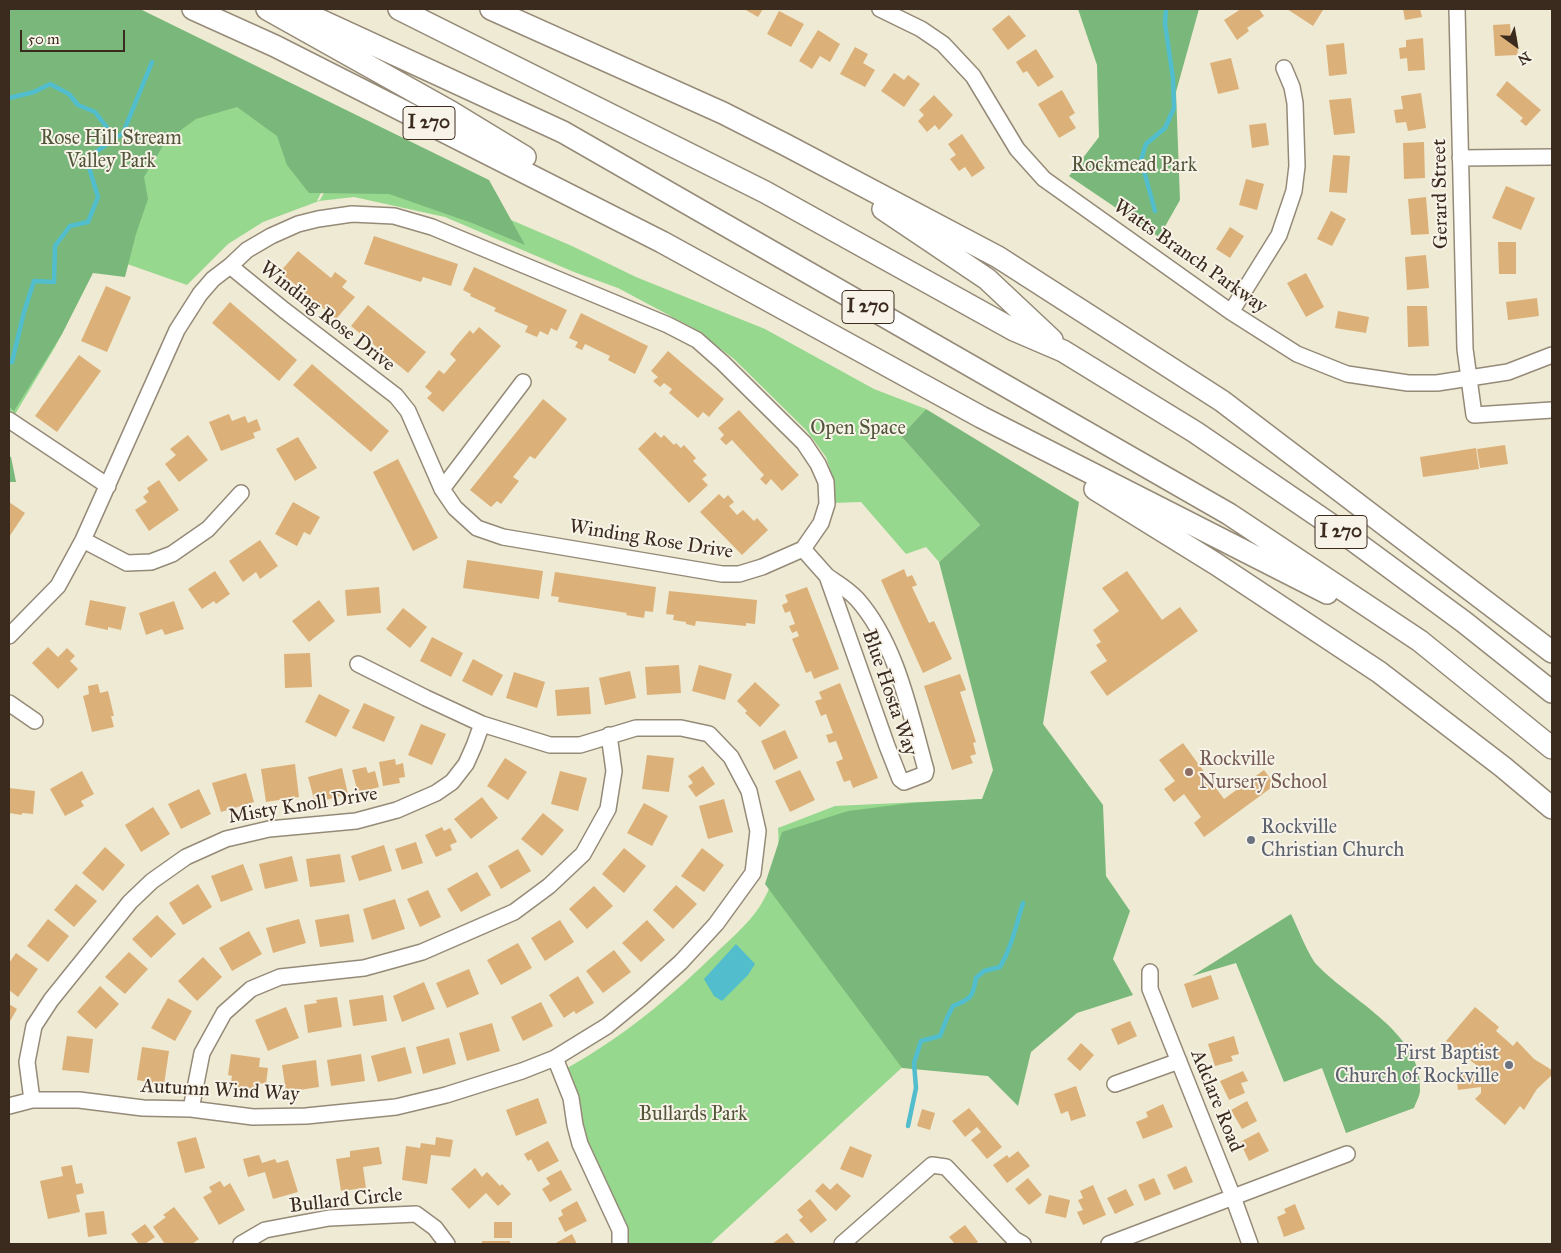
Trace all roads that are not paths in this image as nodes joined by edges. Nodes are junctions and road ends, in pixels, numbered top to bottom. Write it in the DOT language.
graph roads {
  1 [pos="193,9"];
  2 [pos="267,9"];
  3 [pos="296,9"];
  4 [pos="399,9"];
  5 [pos="491,9"];
  6 [pos="880,9"];
  7 [pos="1457,9"];
  8 [pos="1284,68"];
  9 [pos="786,144"];
  10 [pos="1552,157"];
  11 [pos="1460,158"];
  12 [pos="662,242"];
  13 [pos="230,266"];
  14 [pos="1231,312"];
  15 [pos="1063,351"];
  16 [pos="1552,355"];
  17 [pos="1468,377"];
  18 [pos="523,382"];
  19 [pos="1552,410"];
  20 [pos="981,418"];
  21 [pos="9,420"];
  22 [pos="108,486"];
  23 [pos="442,489"];
  24 [pos="241,493"];
  25 [pos="83,540"];
  26 [pos="803,549"];
  27 [pos="826,576"];
  28 [pos="9,636"];
  29 [pos="1420,641"];
  30 [pos="1552,652"];
  31 [pos="358,664"];
  32 [pos="1552,692"];
  33 [pos="9,702"];
  34 [pos="35,721"];
  35 [pos="482,724"];
  36 [pos="609,735"];
  37 [pos="1552,748"];
  38 [pos="1502,767"];
  39 [pos="1552,808"];
  40 [pos="1552,822"];
  41 [pos="1150,972"];
  42 [pos="555,1058"];
  43 [pos="1179,1061"];
  44 [pos="1115,1084"];
  45 [pos="32,1100"];
  46 [pos="9,1106"];
  47 [pos="191,1108"];
  48 [pos="1347,1154"];
  49 [pos="1233,1197"];
  50 [pos="241,1244"];
  51 [pos="447,1244"];
  52 [pos="620,1244"];
  53 [pos="842,1244"];
  54 [pos="1024,1244"];
  55 [pos="1109,1244"];
  56 [pos="1250,1244"];
  1 -- 12 [label="highway, I 270"];
  2 -- 12 [label="highway"];
  3 -- 29 [label="highway, I 270"];
  4 -- 15 [label="highway, I 270"];
  5 -- 9 [label="highway, I 270"];
  6 -- 14 [label="street, Watts Branch Parkway"];
  7 -- 11 [label="street, Gerard Street"];
  8 -- 14 [label="street"];
  9 -- 15 [label="highway"];
  9 -- 30 [label="highway, I 270"];
  10 -- 11 [label="street"];
  11 -- 17 [label="street, Gerard Street"];
  12 -- 20 [label="highway, I 270"];
  13 -- 22 [label="street, Winding Rose Drive"];
  13 -- 23 [label="street, Winding Rose Drive"];
  13 -- 26 [label="street, Winding Rose Drive"];
  14 -- 17 [label="street, Watts Branch Parkway"];
  15 -- 32 [label="highway, I 270"];
  16 -- 17 [label="street, Watts Branch Parkway"];
  17 -- 19 [label="street, Gerard Street"];
  18 -- 23 [label="street"];
  20 -- 29 [label="highway"];
  20 -- 38 [label="highway, I 270"];
  21 -- 22 [label="street"];
  22 -- 25 [label="street, Winding Rose Drive"];
  23 -- 26 [label="street, Winding Rose Drive"];
  24 -- 25 [label="street"];
  25 -- 28 [label="street, Winding Rose Drive"];
  26 -- 27 [label="street, Blue Hosta Way"];
  27 -- 27 [label="street, Blue Hosta Way"];
  29 -- 37 [label="highway, I 270"];
  31 -- 35 [label="street, Autumn Wind Way"];
  33 -- 34 [label="street"];
  35 -- 36 [label="street, Autumn Wind Way"];
  35 -- 45 [label="street, Misty Knoll Drive"];
  36 -- 42 [label="street, Autumn Wind Way"];
  36 -- 47 [label="street"];
  38 -- 39 [label="highway, I 270"];
  38 -- 40 [label="highway"];
  41 -- 43 [label="street, Adclare Road"];
  42 -- 47 [label="street, Autumn Wind Way"];
  42 -- 52 [label="street"];
  43 -- 44 [label="street"];
  43 -- 49 [label="street, Adclare Road"];
  45 -- 46 [label="street, Autumn Wind Way"];
  45 -- 47 [label="street, Autumn Wind Way"];
  48 -- 49 [label="street"];
  49 -- 55 [label="street"];
  49 -- 56 [label="street, Adclare Road"];
  50 -- 51 [label="street, Bullard Circle"];
  53 -- 54 [label="street"];
}
